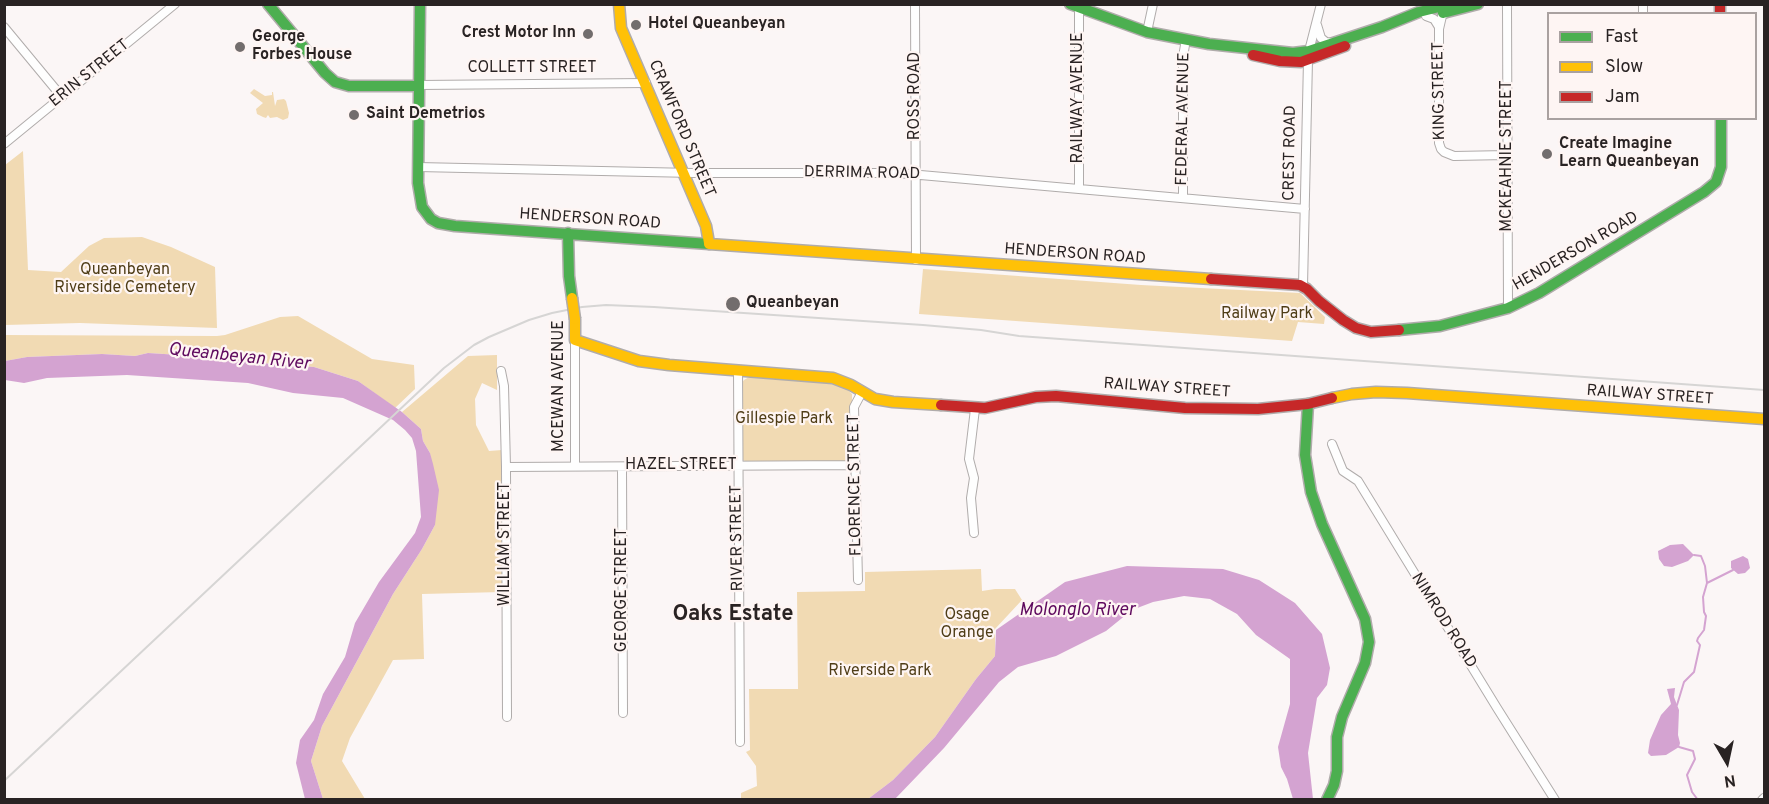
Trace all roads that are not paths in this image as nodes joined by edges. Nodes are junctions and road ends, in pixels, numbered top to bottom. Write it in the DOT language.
graph roads {
  1 [pos="175,4"];
  2 [pos="268,4"];
  3 [pos="420,4"];
  4 [pos="612,4"];
  5 [pos="619,4"];
  6 [pos="915,4"];
  7 [pos="1153,4"];
  8 [pos="1321,4"];
  9 [pos="1478,4"];
  10 [pos="1507,4"];
  11 [pos="1075,6"];
  12 [pos="1449,8"];
  13 [pos="1425,16"];
  14 [pos="1401,20"];
  15 [pos="1317,21"];
  16 [pos="4,27"];
  17 [pos="1382,27"];
  18 [pos="621,28"];
  19 [pos="1439,29"];
  20 [pos="1147,32"];
  21 [pos="1186,39"];
  22 [pos="1334,42"];
  23 [pos="1308,56"];
  24 [pos="646,83"];
  25 [pos="419,86"];
  26 [pos="62,97"];
  27 [pos="1720,120"];
  28 [pos="4,144"];
  29 [pos="1508,155"];
  30 [pos="418,167"];
  31 [pos="684,173"];
  32 [pos="916,174"];
  33 [pos="1079,188"];
  34 [pos="1183,198"];
  35 [pos="1305,208"];
  36 [pos="568,233"];
  37 [pos="709,243"];
  38 [pos="916,260"];
  39 [pos="1303,286"];
  40 [pos="1508,308"];
  41 [pos="575,340"];
  42 [pos="738,370"];
  43 [pos="501,371"];
  44 [pos="862,392"];
  45 [pos="1308,404"];
  46 [pos="975,409"];
  47 [pos="1764,419"];
  48 [pos="1332,444"];
  49 [pos="856,465"];
  50 [pos="575,466"];
  51 [pos="622,466"];
  52 [pos="738,466"];
  53 [pos="506,467"];
  54 [pos="974,533"];
  55 [pos="858,580"];
  56 [pos="623,713"];
  57 [pos="507,717"];
  58 [pos="740,742"];
  59 [pos="1328,800"];
  60 [pos="1555,800"];
  1 -- 26 [label="street, ERIN STREET"];
  2 -- 25 [label="street, COLLETT STREET"];
  3 -- 25 [label="street, HENDERSON ROAD"];
  4 -- 18 [label="street, CRAWFORD STREET"];
  5 -- 18 [label="street, CRAWFORD STREET"];
  6 -- 32 [label="street, ROSS ROAD"];
  7 -- 20 [label="street"];
  8 -- 15 [label="street, CREST ROAD"];
  9 -- 12 [label="street"];
  10 -- 29 [label="street, MCKEAHNIE STREET"];
  11 -- 20 [label="street"];
  11 -- 33 [label="street, RAILWAY AVENUE"];
  12 -- 13 [label="street"];
  12 -- 14 [label="street"];
  12 -- 19 [label="street, KING STREET"];
  13 -- 14 [label="street"];
  13 -- 19 [label="street, KING STREET"];
  14 -- 17 [label="street"];
  15 -- 22 [label="street"];
  15 -- 23 [label="street, CREST ROAD"];
  16 -- 26 [label="street"];
  17 -- 22 [label="street"];
  17 -- 23 [label="street"];
  18 -- 24 [label="street, CRAWFORD STREET"];
  19 -- 29 [label="street, KING STREET"];
  20 -- 21 [label="street"];
  21 -- 23 [label="street"];
  21 -- 34 [label="street, FEDERAL AVENUE"];
  22 -- 23 [label="street"];
  23 -- 35 [label="street, CREST ROAD"];
  24 -- 25 [label="street, COLLETT STREET"];
  24 -- 31 [label="street, CRAWFORD STREET"];
  25 -- 30 [label="street, HENDERSON ROAD"];
  26 -- 28 [label="street, ERIN STREET"];
  27 -- 40 [label="street, HENDERSON ROAD"];
  29 -- 40 [label="street, MCKEAHNIE STREET"];
  30 -- 31 [label="street, DERRIMA ROAD"];
  30 -- 36 [label="street, HENDERSON ROAD"];
  31 -- 32 [label="street, DERRIMA ROAD"];
  31 -- 37 [label="street, CRAWFORD STREET"];
  32 -- 33 [label="street, DERRIMA ROAD"];
  32 -- 38 [label="street, ROSS ROAD"];
  33 -- 34 [label="street, DERRIMA ROAD"];
  34 -- 35 [label="street, DERRIMA ROAD"];
  35 -- 39 [label="street, CREST ROAD"];
  36 -- 37 [label="street, HENDERSON ROAD"];
  36 -- 41 [label="street, MCEWAN AVENUE, bridge"];
  37 -- 38 [label="street, HENDERSON ROAD"];
  38 -- 39 [label="street, HENDERSON ROAD"];
  39 -- 40 [label="street, HENDERSON ROAD"];
  41 -- 42 [label="street, RAILWAY STREET"];
  41 -- 50 [label="street, MCEWAN AVENUE"];
  42 -- 44 [label="street, RAILWAY STREET"];
  42 -- 52 [label="street, RIVER STREET"];
  43 -- 53 [label="street, WILLIAM STREET"];
  44 -- 46 [label="street, RAILWAY STREET"];
  44 -- 49 [label="street, FLORENCE STREET"];
  45 -- 46 [label="street, RAILWAY STREET"];
  45 -- 47 [label="street, RAILWAY STREET"];
  45 -- 59 [label="street"];
  46 -- 54 [label="street"];
  48 -- 60 [label="street, NIMROD ROAD"];
  49 -- 52 [label="street, HAZEL STREET"];
  49 -- 55 [label="street, FLORENCE STREET"];
  50 -- 51 [label="street, HAZEL STREET"];
  50 -- 53 [label="street, HAZEL STREET"];
  51 -- 52 [label="street, HAZEL STREET"];
  51 -- 56 [label="street, GEORGE STREET"];
  52 -- 58 [label="street, RIVER STREET"];
  53 -- 57 [label="street, WILLIAM STREET"];
}
